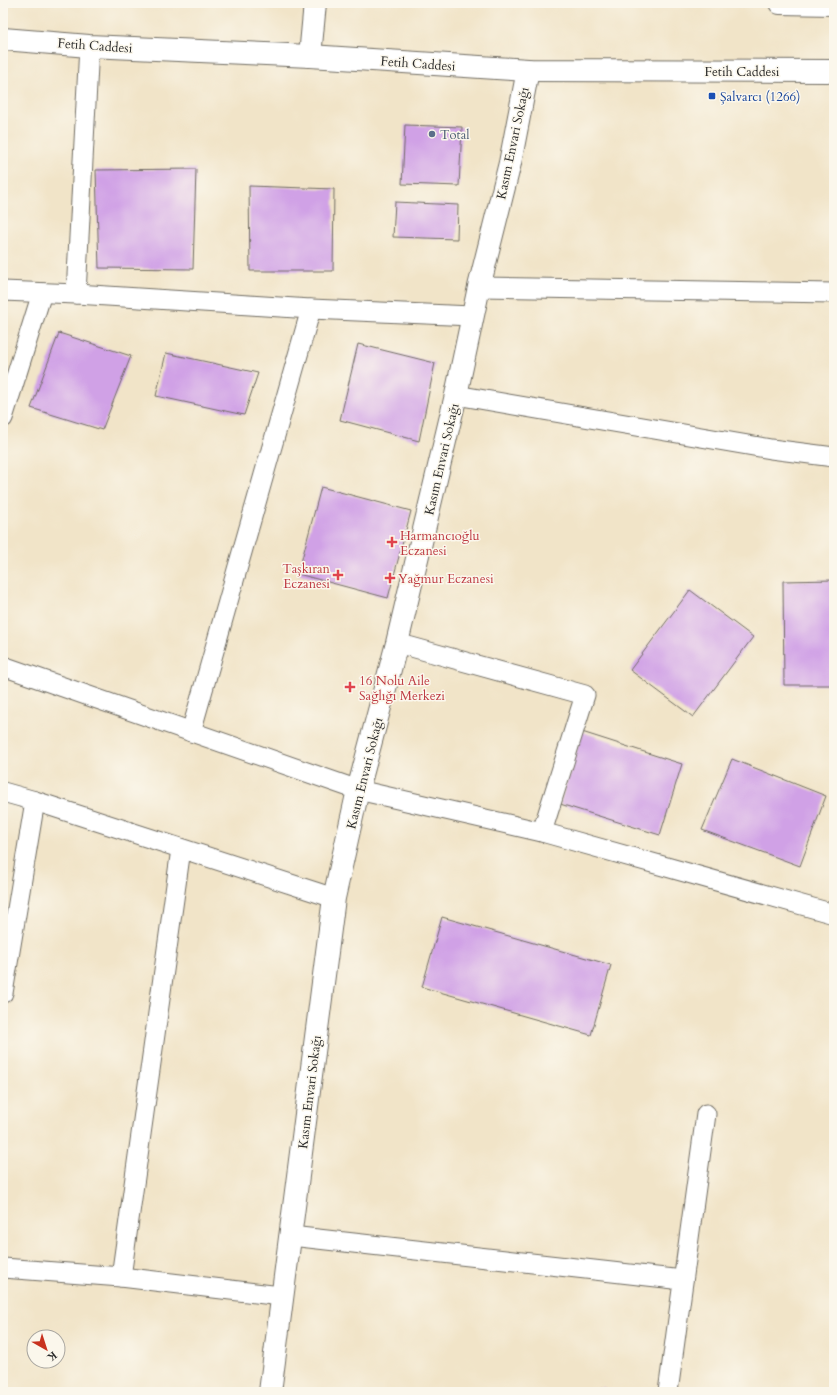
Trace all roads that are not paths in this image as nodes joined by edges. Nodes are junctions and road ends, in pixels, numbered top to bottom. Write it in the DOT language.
graph roads {
  1 [pos="315,3"];
  2 [pos="780,3"];
  3 [pos="834,4"];
  4 [pos="3,39"];
  5 [pos="89,46"];
  6 [pos="310,56"];
  7 [pos="528,70"];
  8 [pos="834,72"];
  9 [pos="479,288"];
  10 [pos="3,291"];
  11 [pos="42,293"];
  12 [pos="834,293"];
  13 [pos="76,294"];
  14 [pos="311,308"];
  15 [pos="472,316"];
  16 [pos="456,394"];
  17 [pos="3,418"];
  18 [pos="834,457"];
  19 [pos="397,643"];
  20 [pos="3,666"];
  21 [pos="191,732"];
  22 [pos="358,790"];
  23 [pos="3,792"];
  24 [pos="34,801"];
  25 [pos="542,832"];
  26 [pos="181,849"];
  27 [pos="334,898"];
  28 [pos="834,914"];
  29 [pos="3,993"];
  30 [pos="706,1114"];
  31 [pos="291,1236"];
  32 [pos="3,1268"];
  33 [pos="121,1277"];
  34 [pos="683,1280"];
  35 [pos="282,1296"];
  36 [pos="270,1392"];
  37 [pos="668,1392"];
  1 -- 6 [label="street"];
  2 -- 3 [label="street"];
  4 -- 5 [label="street, Fetih Caddesi"];
  5 -- 6 [label="street, Fetih Caddesi"];
  5 -- 13 [label="street"];
  6 -- 7 [label="street, Fetih Caddesi"];
  7 -- 8 [label="street, Fetih Caddesi"];
  7 -- 9 [label="street, Kasım Envari Sokağı"];
  9 -- 12 [label="street"];
  9 -- 15 [label="street, Kasım Envari Sokağı"];
  10 -- 11 [label="street"];
  11 -- 13 [label="street"];
  11 -- 17 [label="street"];
  13 -- 14 [label="street"];
  14 -- 15 [label="street"];
  14 -- 21 [label="street"];
  15 -- 16 [label="street, Kasım Envari Sokağı"];
  16 -- 18 [label="street"];
  16 -- 19 [label="street, Kasım Envari Sokağı"];
  19 -- 22 [label="street, Kasım Envari Sokağı"];
  19 -- 25 [label="street"];
  20 -- 21 [label="street"];
  21 -- 22 [label="street"];
  22 -- 25 [label="street"];
  22 -- 27 [label="street, Kasım Envari Sokağı"];
  23 -- 24 [label="street"];
  24 -- 26 [label="street"];
  24 -- 29 [label="street"];
  25 -- 28 [label="street"];
  26 -- 27 [label="street"];
  26 -- 33 [label="street"];
  27 -- 31 [label="street, Kasım Envari Sokağı"];
  30 -- 34 [label="street"];
  31 -- 34 [label="street"];
  31 -- 35 [label="street, Kasım Envari Sokağı"];
  32 -- 33 [label="street"];
  33 -- 35 [label="street"];
  34 -- 37 [label="street"];
  35 -- 36 [label="street, Kasım Envari Sokağı"];
}
